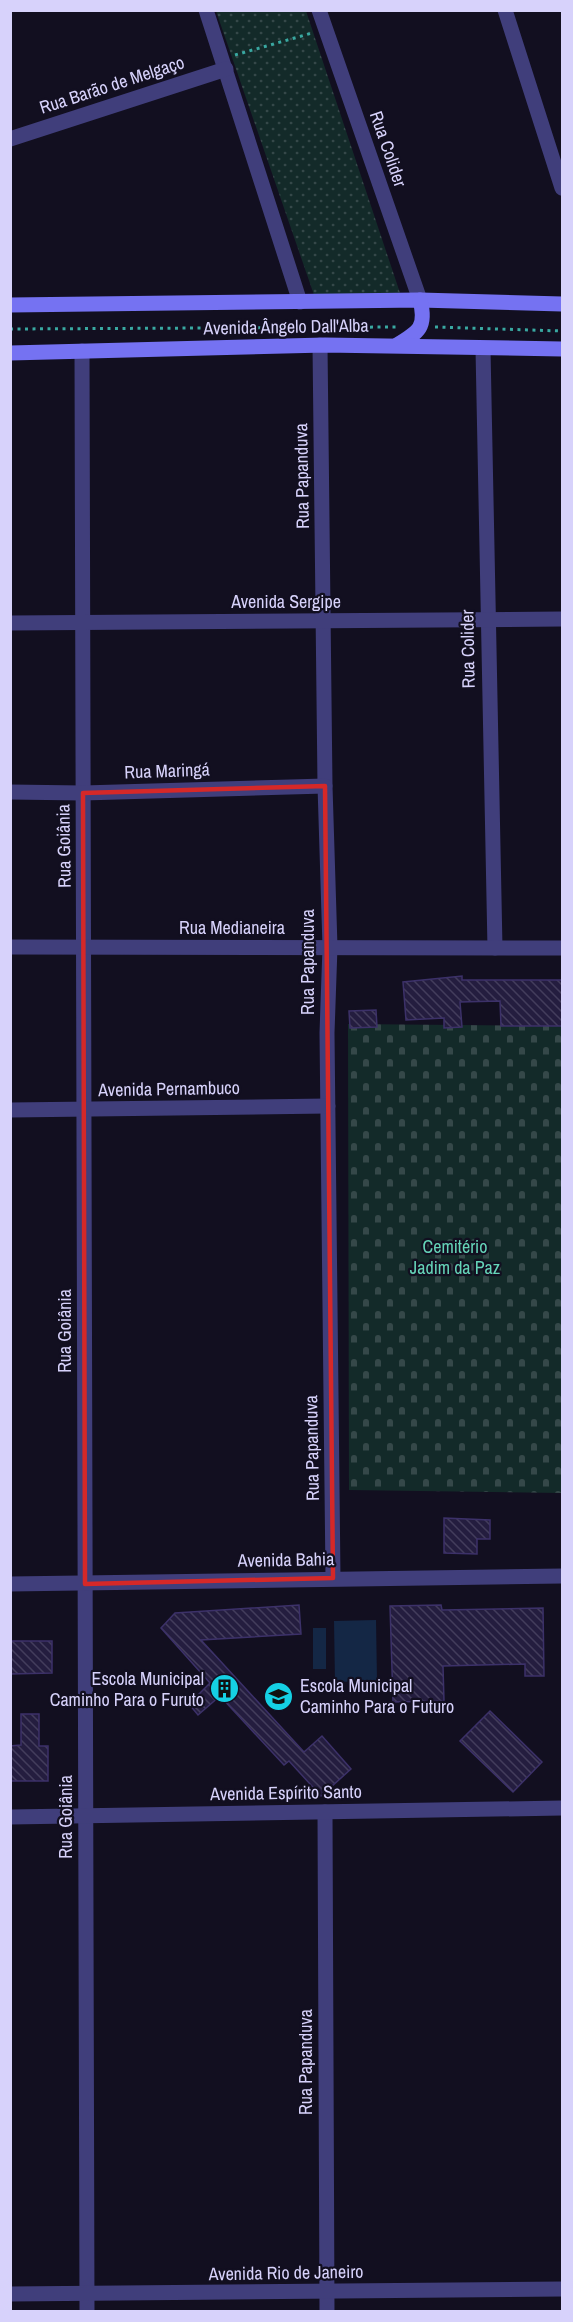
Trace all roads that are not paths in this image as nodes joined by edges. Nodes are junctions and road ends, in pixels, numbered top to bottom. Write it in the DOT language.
graph roads {
  1 [pos="206,10"];
  2 [pos="320,10"];
  3 [pos="505,10"];
  4 [pos="225,64"];
  5 [pos="10,139"];
  6 [pos="562,188"];
  7 [pos="420,300"];
  8 [pos="300,302"];
  9 [pos="562,304"];
  10 [pos="10,305"];
  11 [pos="320,345"];
  12 [pos="397,345"];
  13 [pos="483,349"];
  14 [pos="562,350"];
  15 [pos="82,351"];
  16 [pos="10,353"];
  17 [pos="487,619"];
  18 [pos="562,620"];
  19 [pos="323,622"];
  20 [pos="10,623"];
  21 [pos="82,623"];
  22 [pos="324,786"];
  23 [pos="10,792"];
  24 [pos="83,793"];
  25 [pos="10,947"];
  26 [pos="330,947"];
  27 [pos="85,948"];
  28 [pos="495,948"];
  29 [pos="562,948"];
  30 [pos="328,1106"];
  31 [pos="10,1110"];
  32 [pos="84,1111"];
  33 [pos="562,1576"];
  34 [pos="333,1578"];
  35 [pos="10,1584"];
  36 [pos="85,1584"];
  37 [pos="562,1808"];
  38 [pos="324,1812"];
  39 [pos="10,1817"];
  40 [pos="86,1817"];
  41 [pos="562,2289"];
  42 [pos="327,2292"];
  43 [pos="10,2294"];
  44 [pos="87,2295"];
  45 [pos="87,2312"];
  46 [pos="327,2312"];
  1 -- 4 [label="street"];
  2 -- 7 [label="street, Rua Colider"];
  3 -- 6 [label="street"];
  4 -- 5 [label="street, Rua Barão de Melgaço"];
  4 -- 8 [label="street"];
  7 -- 8 [label="main road, Avenida Ângelo Dall'Alba"];
  7 -- 9 [label="main road, Avenida Ângelo Dall'Alba"];
  7 -- 12 [label="main road"];
  8 -- 10 [label="main road, Avenida Ângelo Dall'Alba"];
  11 -- 12 [label="main road, Avenida Ângelo Dall'Alba"];
  11 -- 15 [label="main road, Avenida Ângelo Dall'Alba"];
  11 -- 19 [label="street, Rua Papanduva"];
  12 -- 13 [label="main road, Avenida Ângelo Dall'Alba"];
  13 -- 14 [label="main road, Avenida Ângelo Dall'Alba"];
  13 -- 17 [label="street, Rua Colider"];
  15 -- 16 [label="main road, Avenida Ângelo Dall'Alba"];
  15 -- 21 [label="street, Rua Goiânia"];
  17 -- 18 [label="street, Avenida Sergipe"];
  17 -- 19 [label="street, Avenida Sergipe"];
  17 -- 28 [label="street, Rua Colider"];
  19 -- 21 [label="street, Avenida Sergipe"];
  19 -- 22 [label="street, Rua Papanduva"];
  20 -- 21 [label="street, Avenida Sergipe"];
  21 -- 24 [label="street, Rua Goiânia"];
  22 -- 24 [label="street, Rua Maringá"];
  22 -- 26 [label="street, Rua Papanduva"];
  23 -- 24 [label="street, Rua Maringá"];
  24 -- 27 [label="street, Rua Goiânia"];
  25 -- 27 [label="street, Rua Medianeira"];
  26 -- 27 [label="street, Rua Medianeira"];
  26 -- 28 [label="street, Rua Medianeira"];
  26 -- 30 [label="street, Rua Papanduva"];
  27 -- 32 [label="street, Rua Goiânia"];
  28 -- 29 [label="street, Rua Medianeira"];
  30 -- 32 [label="street, Avenida Pernambuco"];
  30 -- 34 [label="street, Rua Papanduva"];
  31 -- 32 [label="street, Avenida Pernambuco"];
  32 -- 36 [label="street, Rua Goiânia"];
  33 -- 34 [label="street, Avenida Bahia"];
  34 -- 36 [label="street, Avenida Bahia"];
  35 -- 36 [label="street, Avenida Bahia"];
  36 -- 40 [label="street, Rua Goiânia"];
  37 -- 38 [label="street, Avenida Espírito Santo"];
  38 -- 40 [label="street, Avenida Espírito Santo"];
  38 -- 42 [label="street, Rua Papanduva"];
  39 -- 40 [label="street, Avenida Espírito Santo"];
  40 -- 44 [label="street, Rua Goiânia"];
  41 -- 42 [label="street, Avenida Rio de Janeiro"];
  42 -- 44 [label="street, Avenida Rio de Janeiro"];
  42 -- 46 [label="street, Rua Papanduva"];
  43 -- 44 [label="street, Avenida Rio de Janeiro"];
  44 -- 45 [label="street, Rua Goiânia"];
}
